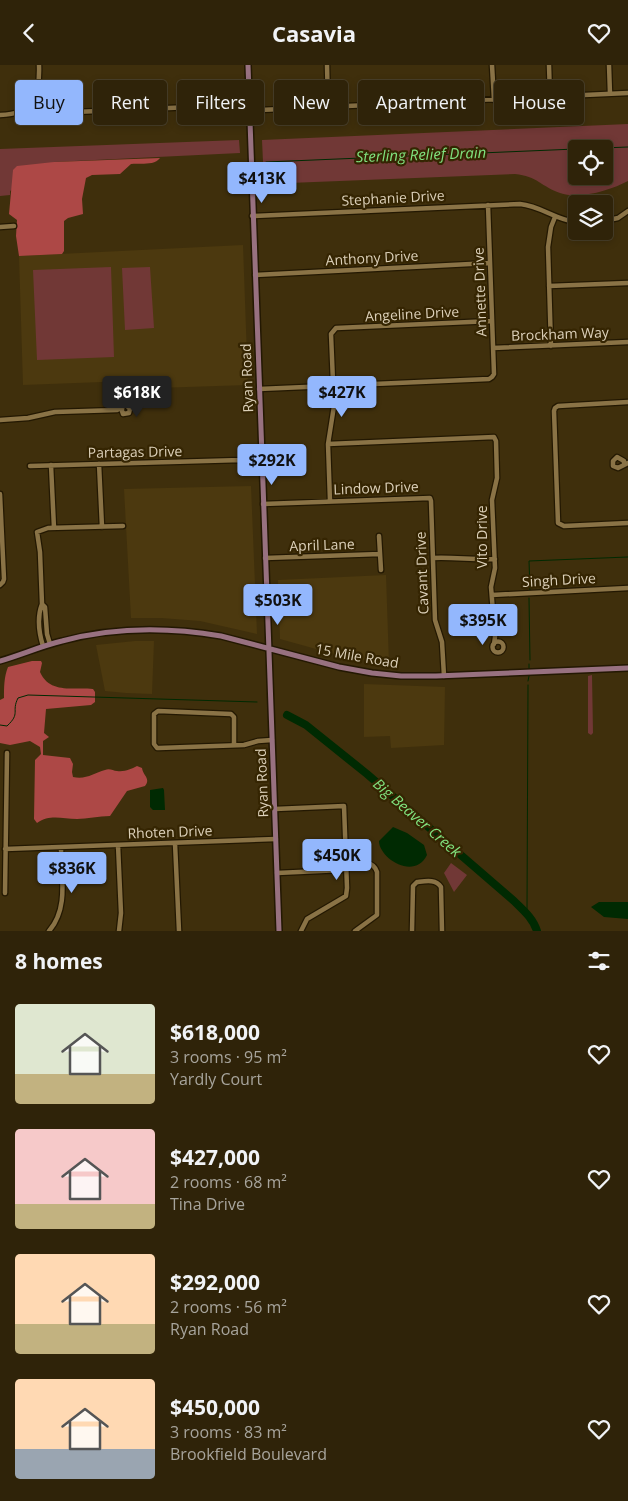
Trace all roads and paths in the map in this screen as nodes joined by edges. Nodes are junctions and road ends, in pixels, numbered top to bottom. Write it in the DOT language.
graph roads {
  1 [pos="39,65"];
  2 [pos="248,65"];
  3 [pos="327,65"];
  4 [pos="492,65"];
  5 [pos="549,65"];
  6 [pos="609,65"];
  7 [pos="39,80"];
  8 [pos="248,80"];
  9 [pos="327,80"];
  10 [pos="549,80"];
  11 [pos="628,93"];
  12 [pos="610,94"];
  13 [pos="584,95"];
  14 [pos="494,100"];
  15 [pos="348,106"];
  16 [pos="177,108"];
  17 [pos="15,113"];
  18 [pos="83,113"];
  19 [pos="0,115"];
  20 [pos="249,125"];
  21 [pos="488,205"];
  22 [pos="628,211"];
  23 [pos="252,216"];
  24 [pos="555,217"];
  25 [pos="613,218"];
  26 [pos="568,220"];
  27 [pos="14,226"];
  28 [pos="0,227"];
  29 [pos="490,263"];
  30 [pos="255,275"];
  31 [pos="628,283"];
  32 [pos="550,286"];
  33 [pos="492,321"];
  34 [pos="628,342"];
  35 [pos="551,346"];
  36 [pos="493,348"];
  37 [pos="334,386"];
  38 [pos="259,389"];
  39 [pos="628,402"];
  40 [pos="121,410"];
  41 [pos="0,420"];
  42 [pos="328,444"];
  43 [pos="261,459"];
  44 [pos="99,464"];
  45 [pos="51,465"];
  46 [pos="30,466"];
  47 [pos="0,494"];
  48 [pos="430,498"];
  49 [pos="330,501"];
  50 [pos="263,504"];
  51 [pos="628,523"];
  52 [pos="123,526"];
  53 [pos="102,527"];
  54 [pos="54,528"];
  55 [pos="379,536"];
  56 [pos="380,554"];
  57 [pos="265,558"];
  58 [pos="433,558"];
  59 [pos="495,559"];
  60 [pos="380,570"];
  61 [pos="0,585"];
  62 [pos="628,588"];
  63 [pos="492,595"];
  64 [pos="42,604"];
  65 [pos="495,637"];
  66 [pos="500,642"];
  67 [pos="50,644"];
  68 [pos="494,644"];
  69 [pos="43,646"];
  70 [pos="269,649"];
  71 [pos="0,661"];
  72 [pos="628,668"];
  73 [pos="444,676"];
  74 [pos="272,740"];
  75 [pos="234,745"];
  76 [pos="7,753"];
  77 [pos="275,809"];
  78 [pos="276,839"];
  79 [pos="175,843"];
  80 [pos="118,845"];
  81 [pos="61,847"];
  82 [pos="5,849"];
  83 [pos="347,863"];
  84 [pos="342,870"];
  85 [pos="277,873"];
  86 [pos="5,893"];
  87 [pos="50,931"];
  88 [pos="119,931"];
  89 [pos="179,931"];
  90 [pos="279,931"];
  91 [pos="301,931"];
  92 [pos="355,931"];
  93 [pos="412,931"];
  94 [pos="442,931"];
  1 -- 7 [label="street"];
  2 -- 8 [label="main road, Ryan Road"];
  3 -- 9 [label="street"];
  4 -- 14 [label="street"];
  5 -- 10 [label="street"];
  6 -- 12 [label="street"];
  11 -- 12 [label="street"];
  12 -- 13 [label="street"];
  14 -- 15 [label="street"];
  16 -- 18 [label="street"];
  17 -- 19 [label="street"];
  20 -- 23 [label="main road, Ryan Road"];
  21 -- 23 [label="street, Stephanie Drive"];
  21 -- 24 [label="street, Stephanie Drive"];
  21 -- 29 [label="street, Annette Drive"];
  22 -- 25 [label="street"];
  23 -- 30 [label="main road, Ryan Road"];
  24 -- 26 [label="street"];
  24 -- 32 [label="street"];
  27 -- 28 [label="street"];
  29 -- 30 [label="street, Anthony Drive"];
  29 -- 33 [label="street, Annette Drive"];
  30 -- 38 [label="main road, Ryan Road"];
  31 -- 32 [label="street"];
  32 -- 35 [label="street"];
  33 -- 36 [label="street, Annette Drive"];
  33 -- 37 [label="street, Angeline Drive"];
  34 -- 35 [label="street, Brockham Way"];
  35 -- 36 [label="street, Brockham Way"];
  36 -- 37 [label="street, Annette Drive"];
  37 -- 38 [label="street"];
  37 -- 42 [label="street"];
  38 -- 43 [label="main road, Ryan Road"];
  39 -- 51 [label="street"];
  40 -- 41 [label="street"];
  42 -- 49 [label="street"];
  42 -- 59 [label="street, Vito Drive"];
  43 -- 44 [label="street, Partagas Drive"];
  43 -- 50 [label="main road, Ryan Road"];
  44 -- 45 [label="street, Partagas Drive"];
  44 -- 53 [label="street"];
  45 -- 46 [label="street, Partagas Drive"];
  45 -- 54 [label="street"];
  47 -- 61 [label="street"];
  48 -- 49 [label="street, Lindow Drive"];
  48 -- 58 [label="street, Cavant Drive"];
  49 -- 50 [label="street, Lindow Drive"];
  50 -- 57 [label="main road, Ryan Road"];
  52 -- 53 [label="street"];
  53 -- 54 [label="street"];
  54 -- 64 [label="street"];
  55 -- 56 [label="street"];
  56 -- 57 [label="street, April Lane"];
  56 -- 60 [label="street"];
  57 -- 70 [label="main road, Ryan Road"];
  58 -- 59 [label="street"];
  58 -- 73 [label="street, Cavant Drive"];
  59 -- 63 [label="street, Vito Drive"];
  62 -- 63 [label="street, Singh Drive"];
  63 -- 65 [label="street, Vito Drive"];
  64 -- 67 [label="street"];
  64 -- 69 [label="street"];
  65 -- 66 [label="street"];
  65 -- 68 [label="street, Vito Drive"];
  66 -- 68 [label="street"];
  66 -- 68 [label="street"];
  67 -- 69 [label="main road, 15 Mile Road"];
  67 -- 70 [label="main road, 15 Mile Road"];
  69 -- 71 [label="main road, 15 Mile Road"];
  70 -- 73 [label="main road, 15 Mile Road"];
  70 -- 74 [label="main road, Ryan Road"];
  72 -- 73 [label="main road, 15 Mile Road"];
  74 -- 75 [label="street"];
  74 -- 77 [label="main road, Ryan Road"];
  75 -- 75 [label="street"];
  76 -- 82 [label="street"];
  77 -- 78 [label="main road, Ryan Road"];
  77 -- 83 [label="street"];
  78 -- 79 [label="street, Rhoten Drive"];
  78 -- 85 [label="main road, Ryan Road"];
  79 -- 80 [label="street, Rhoten Drive"];
  79 -- 89 [label="street"];
  80 -- 81 [label="street, Rhoten Drive"];
  80 -- 88 [label="street"];
  81 -- 82 [label="street, Rhoten Drive"];
  81 -- 87 [label="street"];
  82 -- 86 [label="street"];
  83 -- 91 [label="street"];
  83 -- 92 [label="street"];
  84 -- 85 [label="street"];
  85 -- 90 [label="main road, Ryan Road"];
  93 -- 94 [label="street"];
}
